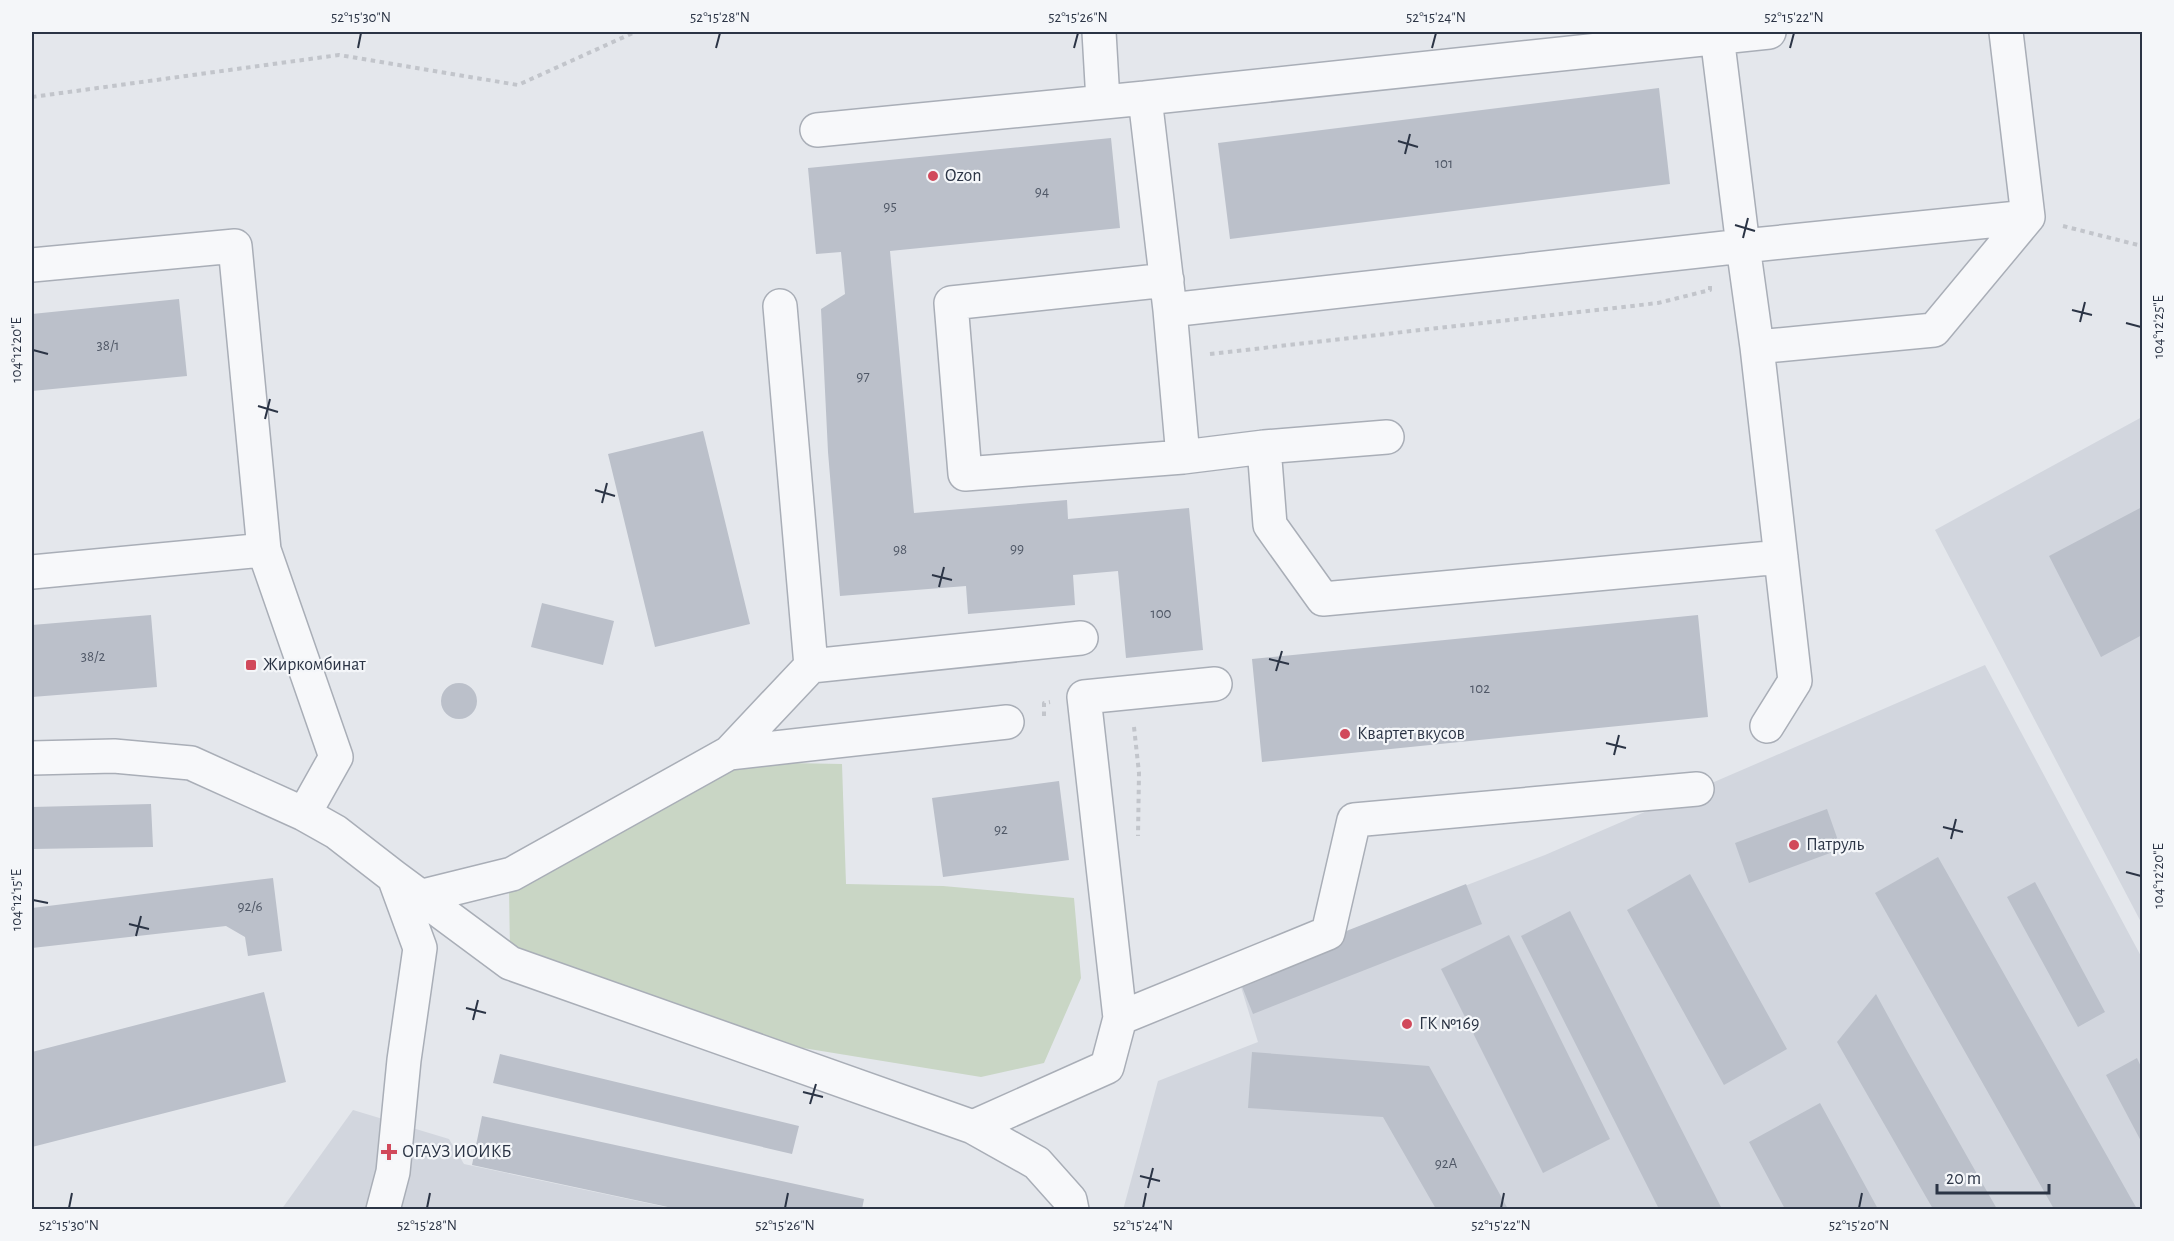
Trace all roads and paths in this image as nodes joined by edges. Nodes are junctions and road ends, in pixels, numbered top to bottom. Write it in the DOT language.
graph roads {
  1 [pos="635,32"];
  2 [pos="1098,32"];
  3 [pos="1769,32"];
  4 [pos="2006,32"];
  5 [pos="1717,36"];
  6 [pos="32,97"];
  7 [pos="1145,98"];
  8 [pos="1103,101"];
  9 [pos="817,130"];
  10 [pos="2028,217"];
  11 [pos="1743,246"];
  12 [pos="2142,246"];
  13 [pos="32,264"];
  14 [pos="1710,290"];
  15 [pos="1169,295"];
  16 [pos="780,306"];
  17 [pos="1757,347"];
  18 [pos="1211,364"];
  19 [pos="1388,437"];
  20 [pos="1264,447"];
  21 [pos="1183,457"];
  22 [pos="264,550"];
  23 [pos="1781,557"];
  24 [pos="32,572"];
  25 [pos="1081,638"];
  26 [pos="811,666"];
  27 [pos="1215,684"];
  28 [pos="1007,722"];
  29 [pos="1767,726"];
  30 [pos="729,753"];
  31 [pos="32,758"];
  32 [pos="1697,789"];
  33 [pos="304,814"];
  34 [pos="394,877"];
  35 [pos="419,897"];
  36 [pos="1119,1018"];
  37 [pos="973,1127"];
  38 [pos="384,1209"];
  39 [pos="1072,1209"];
  1 -- 6 [label="path"];
  2 -- 8 [label="lane"];
  3 -- 5 [label="lane"];
  4 -- 10 [label="lane"];
  5 -- 7 [label="lane"];
  5 -- 11 [label="lane"];
  7 -- 8 [label="lane"];
  7 -- 15 [label="lane"];
  8 -- 9 [label="lane"];
  10 -- 11 [label="lane"];
  10 -- 12 [label="path"];
  10 -- 17 [label="lane"];
  11 -- 15 [label="lane"];
  11 -- 17 [label="lane"];
  13 -- 22 [label="lane"];
  14 -- 18 [label="path"];
  15 -- 21 [label="lane"];
  15 -- 21 [label="lane"];
  16 -- 26 [label="lane"];
  17 -- 23 [label="lane"];
  19 -- 20 [label="lane"];
  20 -- 21 [label="lane"];
  20 -- 23 [label="lane"];
  22 -- 24 [label="lane"];
  22 -- 33 [label="lane"];
  23 -- 29 [label="lane"];
  25 -- 26 [label="lane"];
  26 -- 30 [label="lane"];
  27 -- 36 [label="lane"];
  28 -- 30 [label="lane"];
  30 -- 35 [label="lane"];
  31 -- 33 [label="lane"];
  32 -- 36 [label="lane"];
  33 -- 34 [label="lane"];
  34 -- 35 [label="lane"];
  34 -- 38 [label="lane"];
  35 -- 37 [label="lane"];
  36 -- 37 [label="lane"];
  37 -- 39 [label="lane"];
}
